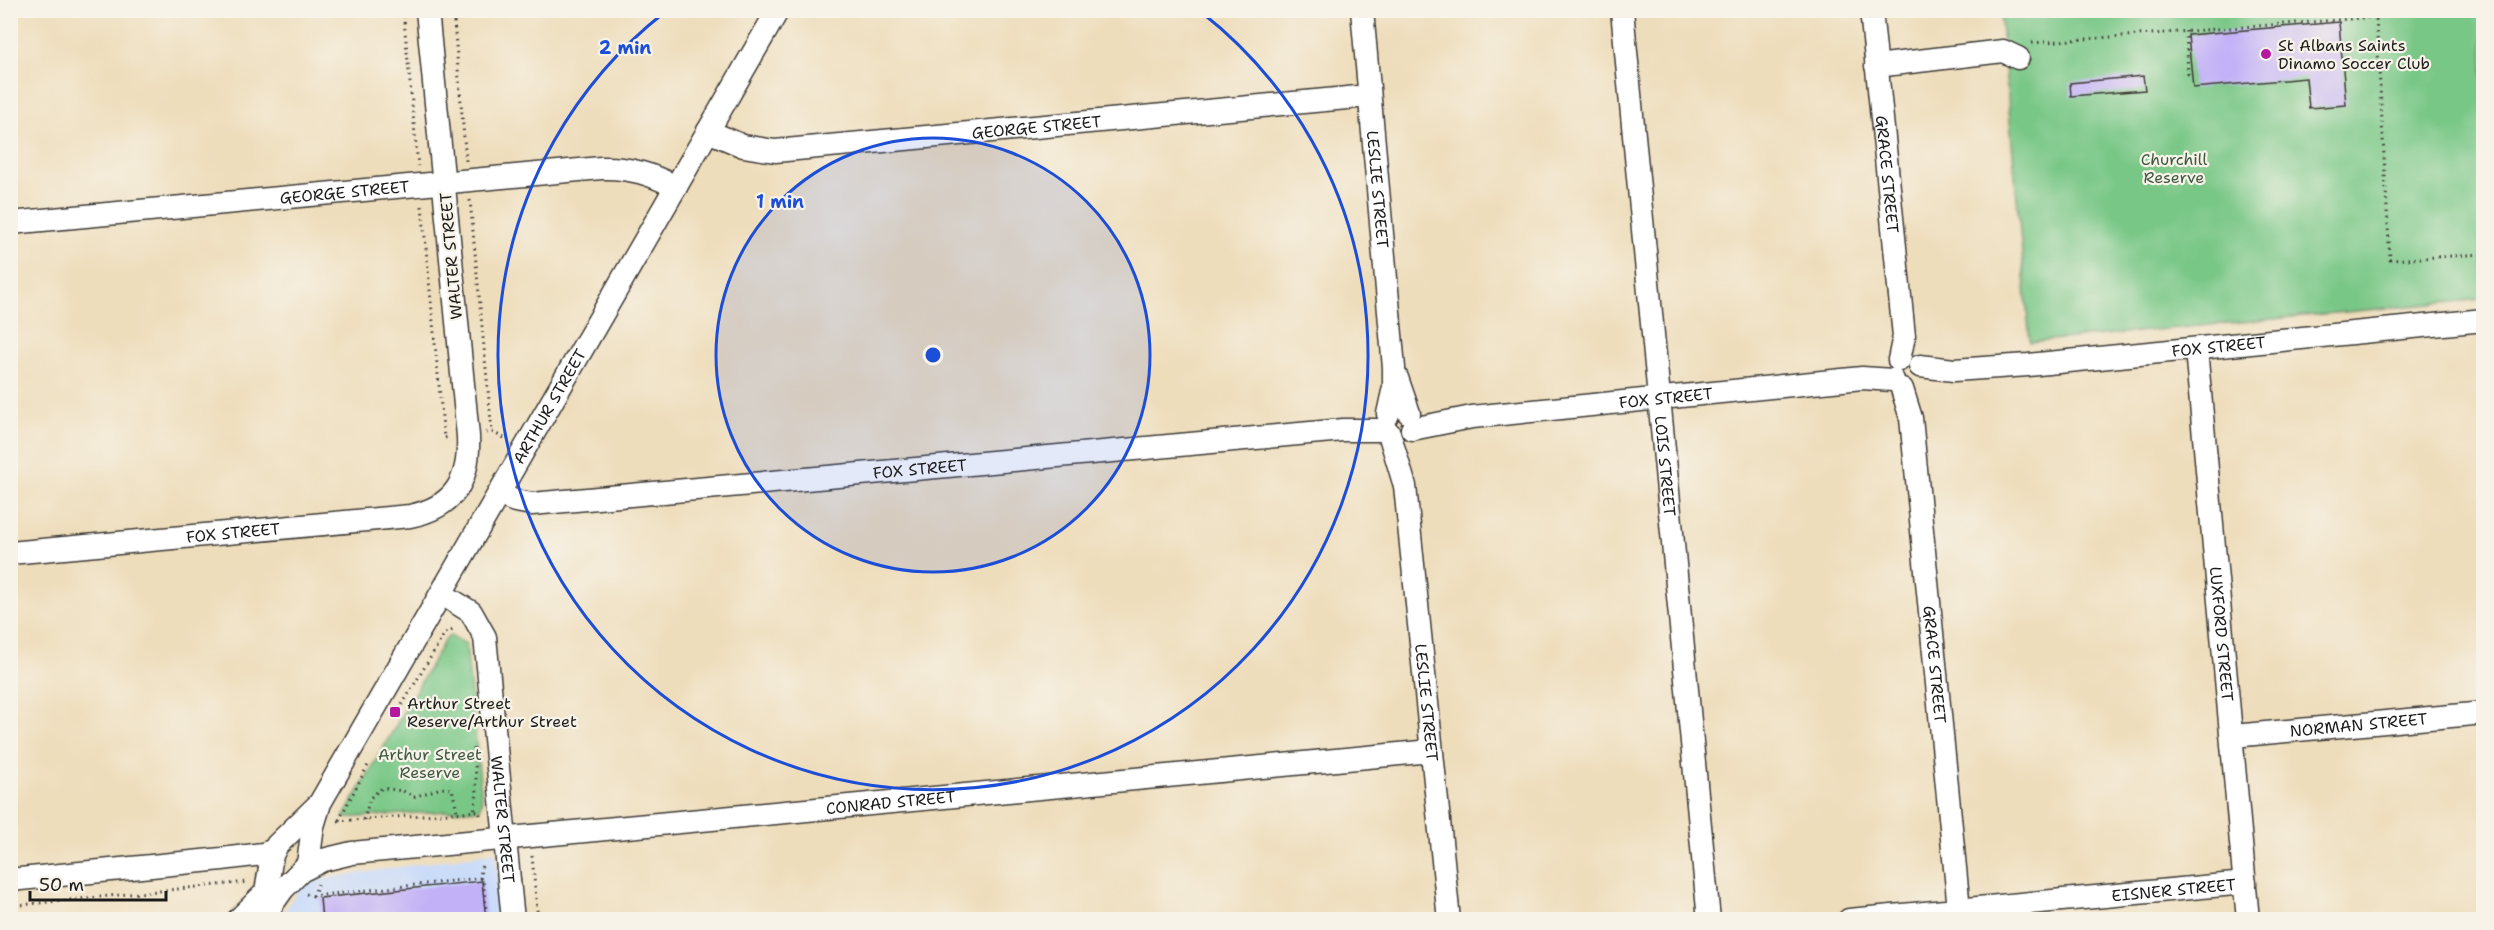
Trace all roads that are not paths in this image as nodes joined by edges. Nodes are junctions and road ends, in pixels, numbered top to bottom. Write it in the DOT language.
graph roads {
  1 [pos="427,10"];
  2 [pos="778,10"];
  3 [pos="1362,10"];
  4 [pos="1622,10"];
  5 [pos="1871,10"];
  6 [pos="2018,58"];
  7 [pos="1876,66"];
  8 [pos="1369,96"];
  9 [pos="708,131"];
  10 [pos="444,182"];
  11 [pos="676,188"];
  12 [pos="10,223"];
  13 [pos="2484,320"];
  14 [pos="2196,349"];
  15 [pos="1907,374"];
  16 [pos="1659,397"];
  17 [pos="1399,423"];
  18 [pos="500,495"];
  19 [pos="450,498"];
  20 [pos="10,553"];
  21 [pos="442,594"];
  22 [pos="2484,714"];
  23 [pos="2234,736"];
  24 [pos="1431,751"];
  25 [pos="320,803"];
  26 [pos="496,839"];
  27 [pos="310,845"];
  28 [pos="352,853"];
  29 [pos="281,869"];
  30 [pos="10,880"];
  31 [pos="2245,883"];
  32 [pos="1959,909"];
  33 [pos="238,920"];
  34 [pos="261,920"];
  35 [pos="513,920"];
  36 [pos="1449,920"];
  37 [pos="1709,920"];
  38 [pos="1849,920"];
  39 [pos="2248,920"];
  1 -- 10 [label="street, WALTER STREET"];
  2 -- 9 [label="street, ARTHUR STREET"];
  3 -- 8 [label="street, LESLIE STREET"];
  4 -- 16 [label="street, LOIS STREET"];
  5 -- 7 [label="street, GRACE STREET"];
  6 -- 7 [label="street"];
  7 -- 15 [label="street, GRACE STREET"];
  8 -- 9 [label="street, GEORGE STREET"];
  8 -- 17 [label="street, LESLIE STREET"];
  9 -- 11 [label="street, ARTHUR STREET"];
  10 -- 11 [label="street, GEORGE STREET"];
  10 -- 12 [label="street, GEORGE STREET"];
  10 -- 19 [label="street, WALTER STREET"];
  11 -- 18 [label="street, ARTHUR STREET"];
  13 -- 14 [label="street, FOX STREET"];
  14 -- 15 [label="street, FOX STREET"];
  14 -- 23 [label="street, LUXFORD STREET"];
  15 -- 16 [label="street, FOX STREET"];
  15 -- 32 [label="street, GRACE STREET"];
  16 -- 17 [label="street, FOX STREET"];
  16 -- 37 [label="street, LOIS STREET"];
  17 -- 18 [label="street, FOX STREET"];
  17 -- 24 [label="street, LESLIE STREET"];
  18 -- 21 [label="street, ARTHUR STREET"];
  19 -- 20 [label="street, FOX STREET"];
  21 -- 25 [label="street, ARTHUR STREET"];
  21 -- 26 [label="street, WALTER STREET"];
  22 -- 23 [label="street, NORMAN STREET"];
  23 -- 31 [label="street, LUXFORD STREET"];
  24 -- 26 [label="street, CONRAD STREET"];
  24 -- 36 [label="street, LESLIE STREET"];
  25 -- 27 [label="street, ARTHUR STREET"];
  25 -- 29 [label="street, ARTHUR STREET"];
  26 -- 28 [label="street, CONRAD STREET"];
  26 -- 35 [label="street, WALTER STREET"];
  27 -- 28 [label="street, CONRAD STREET"];
  27 -- 29 [label="street, CONRAD STREET"];
  28 -- 29 [label="street, CONRAD STREET"];
  29 -- 30 [label="street"];
  29 -- 33 [label="street, ARTHUR STREET"];
  29 -- 34 [label="street, ARTHUR STREET"];
  31 -- 32 [label="street, EISNER STREET"];
  31 -- 39 [label="street, LUXFORD STREET"];
  32 -- 38 [label="street, EISNER STREET"];
}
